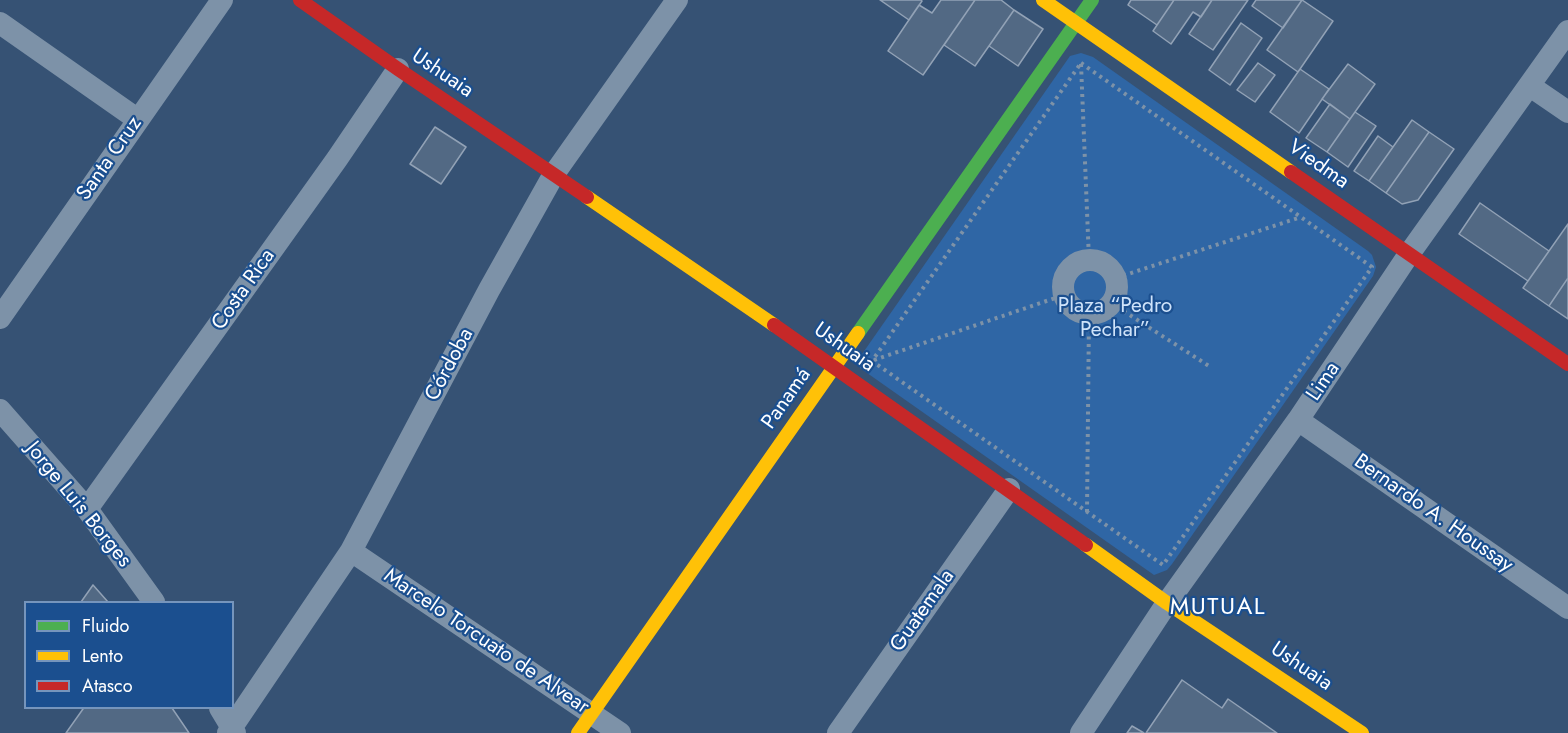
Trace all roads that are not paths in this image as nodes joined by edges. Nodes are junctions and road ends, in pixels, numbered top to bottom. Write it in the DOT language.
graph roads {
  1 [pos="222,0"];
  2 [pos="300,0"];
  3 [pos="677,0"];
  4 [pos="1043,0"];
  5 [pos="1092,0"];
  6 [pos="0,23"];
  7 [pos="1076,23"];
  8 [pos="1568,31"];
  9 [pos="398,69"];
  10 [pos="1530,86"];
  11 [pos="1568,112"];
  12 [pos="137,119"];
  13 [pos="554,174"];
  14 [pos="1409,254"];
  15 [pos="1089,314"];
  16 [pos="0,318"];
  17 [pos="1568,364"];
  18 [pos="835,367"];
  19 [pos="0,410"];
  20 [pos="1298,420"];
  21 [pos="1009,489"];
  22 [pos="87,509"];
  23 [pos="351,551"];
  24 [pos="153,601"];
  25 [pos="1167,603"];
  26 [pos="1568,608"];
  27 [pos="220,709"];
  28 [pos="592,714"];
  29 [pos="231,731"];
  30 [pos="578,733"];
  31 [pos="620,733"];
  32 [pos="838,733"];
  33 [pos="1080,733"];
  34 [pos="1362,733"];
  1 -- 12 [label="street, Santa Cruz"];
  2 -- 9 [label="street, Ushuaia"];
  3 -- 13 [label="street, Córdoba"];
  4 -- 7 [label="street, Viedma"];
  5 -- 7 [label="street, Panamá"];
  6 -- 12 [label="street"];
  7 -- 14 [label="street, Viedma"];
  7 -- 18 [label="street, Panamá"];
  8 -- 10 [label="street, Lima"];
  9 -- 13 [label="street, Ushuaia"];
  9 -- 22 [label="street, Costa Rica"];
  10 -- 11 [label="street"];
  10 -- 14 [label="street, Lima"];
  12 -- 16 [label="street, Santa Cruz"];
  13 -- 18 [label="street, Ushuaia"];
  13 -- 23 [label="street, Córdoba"];
  14 -- 17 [label="street, Viedma"];
  14 -- 20 [label="street, Lima"];
  15 -- 15 [label="street"];
  18 -- 21 [label="street, Ushuaia"];
  18 -- 28 [label="street, Panamá"];
  19 -- 22 [label="street, Jorge Luis Borges"];
  20 -- 25 [label="street, Lima"];
  20 -- 26 [label="street, Bernardo A. Houssay"];
  21 -- 25 [label="street, Ushuaia"];
  21 -- 32 [label="street, Guatemala"];
  22 -- 24 [label="street, Jorge Luis Borges"];
  23 -- 28 [label="street, Marcelo Torcuato de Alvear"];
  23 -- 29 [label="street, Córdoba"];
  25 -- 33 [label="street, Lima"];
  25 -- 34 [label="street, Ushuaia"];
  27 -- 29 [label="street"];
  28 -- 30 [label="street, Panamá"];
  28 -- 31 [label="street, Marcelo Torcuato de Alvear"];
}
